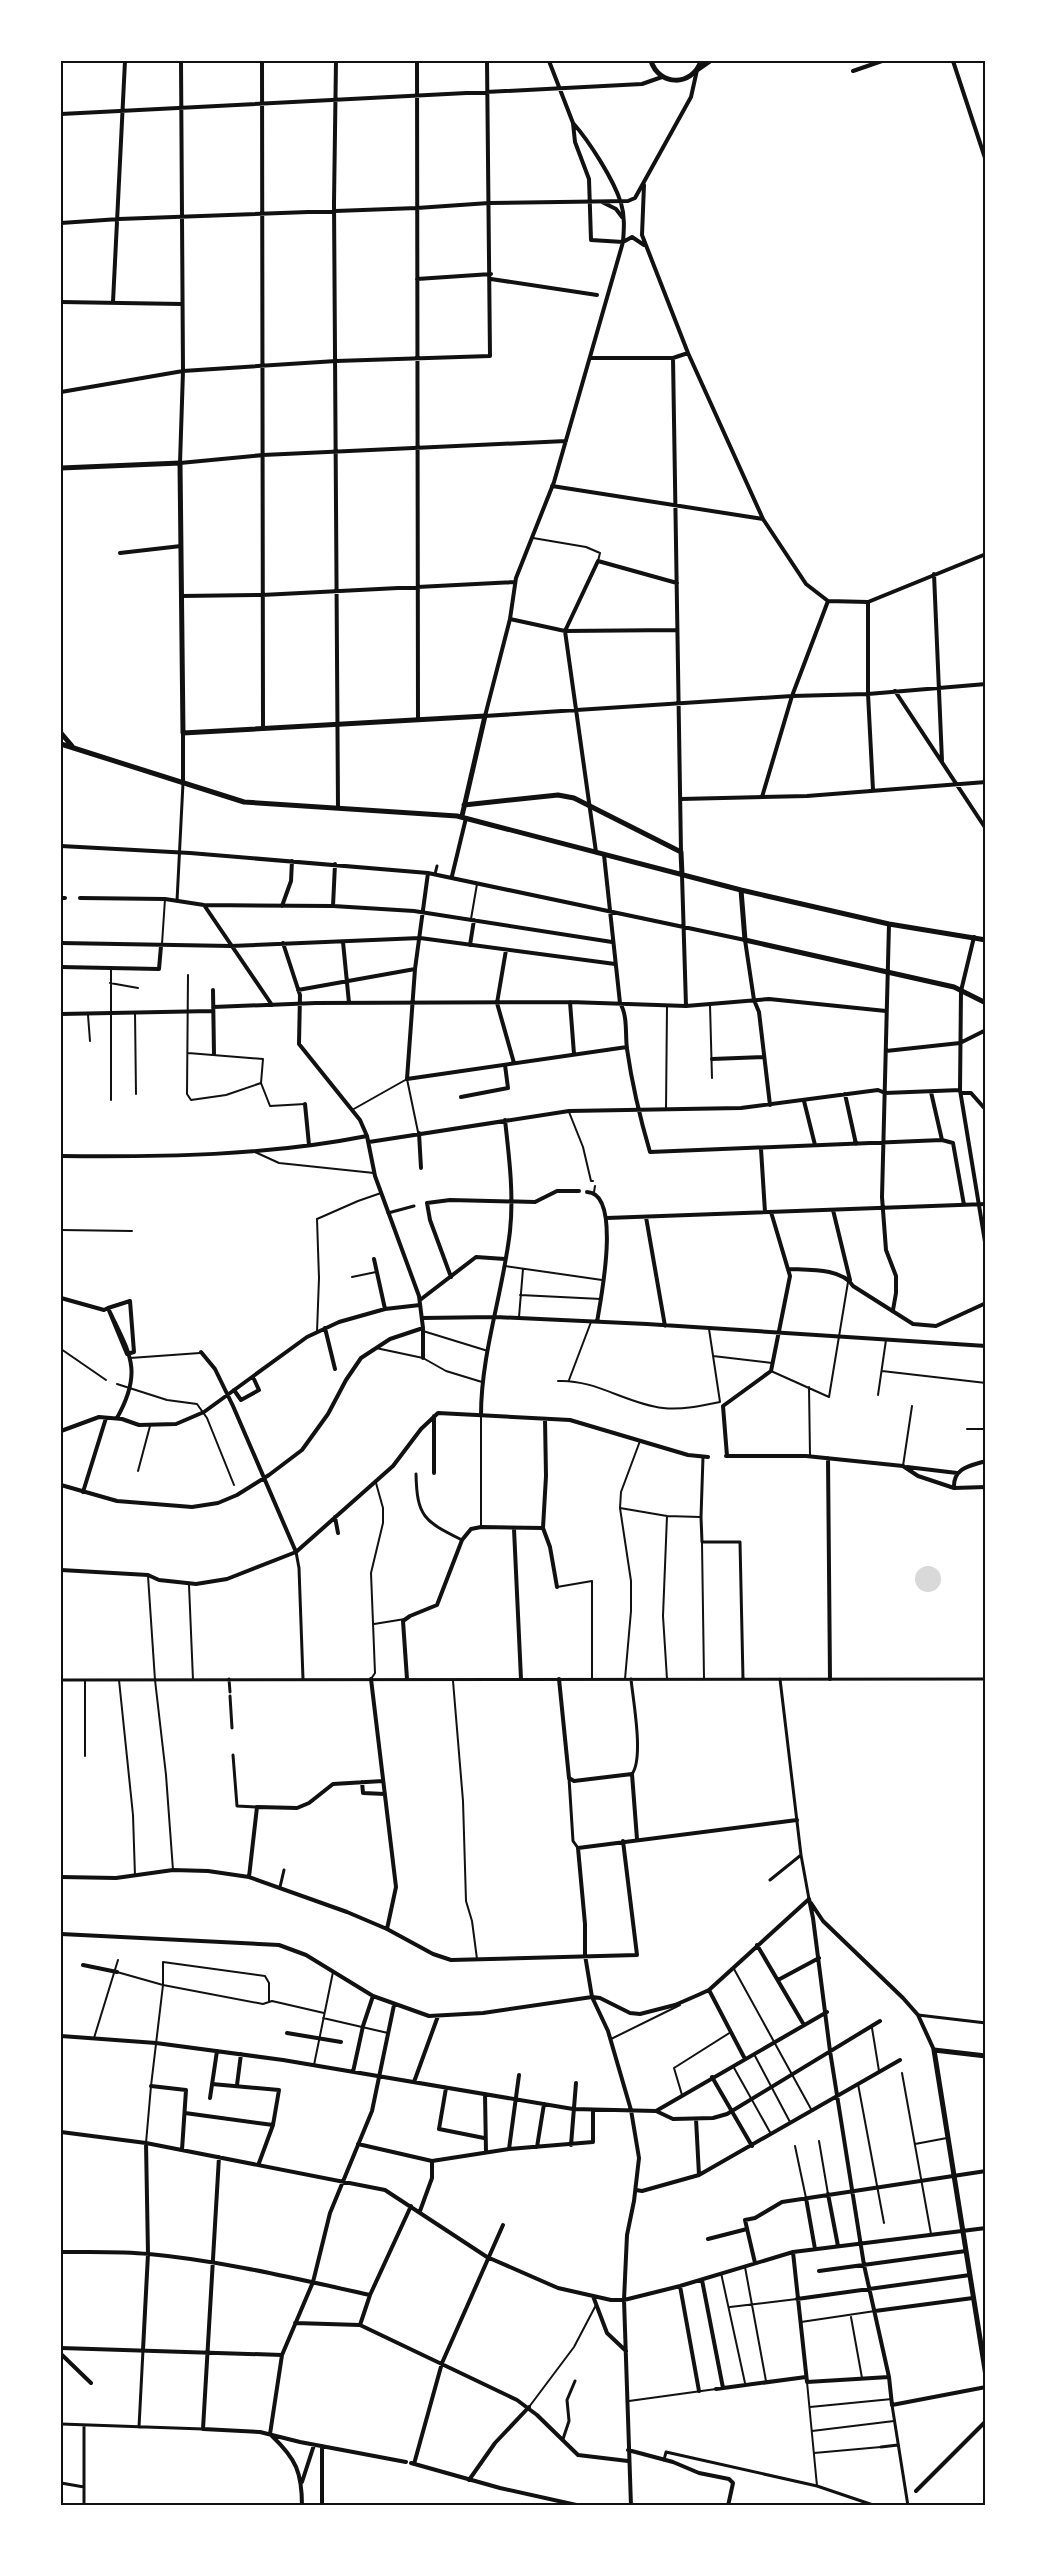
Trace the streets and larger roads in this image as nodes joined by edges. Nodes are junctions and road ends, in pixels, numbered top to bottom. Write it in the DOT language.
graph roads {
  1 [pos="125,61"];
  2 [pos="181,61"];
  3 [pos="262,61"];
  4 [pos="336,61"];
  5 [pos="417,61"];
  6 [pos="487,61"];
  7 [pos="549,61"];
  8 [pos="651,61"];
  9 [pos="701,61"];
  10 [pos="710,61"];
  11 [pos="882,61"];
  12 [pos="953,61"];
  13 [pos="697,70"];
  14 [pos="853,71"];
  15 [pos="662,77"];
  16 [pos="558,87"];
  17 [pos="487,93"];
  18 [pos="418,94"];
  19 [pos="336,101"];
  20 [pos="262,104"];
  21 [pos="181,109"];
  22 [pos="123,112"];
  23 [pos="61,114"];
  24 [pos="573,123"];
  25 [pos="986,161"];
  26 [pos="644,182"];
  27 [pos="591,200"];
  28 [pos="598,200"];
  29 [pos="620,201"];
  30 [pos="489,203"];
  31 [pos="417,208"];
  32 [pos="334,210"];
  33 [pos="262,213"];
  34 [pos="181,216"];
  35 [pos="119,218"];
  36 [pos="624,220"];
  37 [pos="61,223"];
  38 [pos="623,242"];
  39 [pos="647,249"];
  40 [pos="491,277"];
  41 [pos="417,279"];
  42 [pos="597,296"];
  43 [pos="61,302"];
  44 [pos="113,302"];
  45 [pos="182,304"];
  46 [pos="688,353"];
  47 [pos="418,357"];
  48 [pos="592,358"];
  49 [pos="673,358"];
  50 [pos="336,361"];
  51 [pos="263,366"];
  52 [pos="183,371"];
  53 [pos="61,392"];
  54 [pos="566,441"];
  55 [pos="416,449"];
  56 [pos="335,452"];
  57 [pos="263,455"];
  58 [pos="180,462"];
  59 [pos="61,468"];
  60 [pos="552,486"];
  61 [pos="676,504"];
  62 [pos="763,519"];
  63 [pos="180,546"];
  64 [pos="120,553"];
  65 [pos="986,554"];
  66 [pos="934,574"];
  67 [pos="515,582"];
  68 [pos="677,583"];
  69 [pos="417,586"];
  70 [pos="335,591"];
  71 [pos="262,595"];
  72 [pos="181,596"];
  73 [pos="828,601"];
  74 [pos="868,602"];
  75 [pos="510,619"];
  76 [pos="677,630"];
  77 [pos="565,631"];
  78 [pos="986,684"];
  79 [pos="938,686"];
  80 [pos="895,691"];
  81 [pos="868,694"];
  82 [pos="792,696"];
  83 [pos="677,704"];
  84 [pos="577,710"];
  85 [pos="485,716"];
  86 [pos="418,719"];
  87 [pos="337,724"];
  88 [pos="263,729"];
  89 [pos="61,733"];
  90 [pos="182,733"];
  91 [pos="61,744"];
  92 [pos="74,748"];
  93 [pos="942,761"];
  94 [pos="986,782"];
  95 [pos="183,783"];
  96 [pos="955,785"];
  97 [pos="873,790"];
  98 [pos="762,797"];
  99 [pos="681,799"];
  100 [pos="589,804"];
  101 [pos="464,805"];
  102 [pos="338,808"];
  103 [pos="464,817"];
  104 [pos="986,829"];
  105 [pos="61,846"];
  106 [pos="596,852"];
  107 [pos="681,852"];
  108 [pos="179,853"];
  109 [pos="604,854"];
  110 [pos="292,861"];
  111 [pos="335,864"];
  112 [pos="437,866"];
  113 [pos="428,873"];
  114 [pos="435,874"];
  115 [pos="682,875"];
  116 [pos="452,876"];
  117 [pos="741,890"];
  118 [pos="80,898"];
  119 [pos="177,901"];
  120 [pos="204,905"];
  121 [pos="282,906"];
  122 [pos="333,906"];
  123 [pos="610,910"];
  124 [pos="424,912"];
  125 [pos="473,920"];
  126 [pos="889,924"];
  127 [pos="684,925"];
  128 [pos="420,938"];
  129 [pos="974,938"];
  130 [pos="745,940"];
  131 [pos="986,940"];
  132 [pos="343,942"];
  133 [pos="612,942"];
  134 [pos="61,943"];
  135 [pos="283,943"];
  136 [pos="470,945"];
  137 [pos="161,946"];
  138 [pos="231,946"];
  139 [pos="506,950"];
  140 [pos="615,964"];
  141 [pos="61,967"];
  142 [pos="415,969"];
  143 [pos="887,970"];
  144 [pos="348,981"];
  145 [pos="213,990"];
  146 [pos="298,990"];
  147 [pos="961,990"];
  148 [pos="754,1000"];
  149 [pos="570,1002"];
  150 [pos="349,1003"];
  151 [pos="413,1003"];
  152 [pos="497,1003"];
  153 [pos="620,1003"];
  154 [pos="986,1003"];
  155 [pos="301,1004"];
  156 [pos="272,1005"];
  157 [pos="686,1006"];
  158 [pos="213,1009"];
  159 [pos="886,1011"];
  160 [pos="61,1014"];
  161 [pos="986,1030"];
  162 [pos="960,1044"];
  163 [pos="627,1047"];
  164 [pos="886,1050"];
  165 [pos="214,1054"];
  166 [pos="574,1054"];
  167 [pos="764,1057"];
  168 [pos="712,1059"];
  169 [pos="514,1063"];
  170 [pos="505,1065"];
  171 [pos="961,1091"];
  172 [pos="931,1092"];
  173 [pos="885,1093"];
  174 [pos="845,1094"];
  175 [pos="461,1097"];
  176 [pos="804,1101"];
  177 [pos="305,1104"];
  178 [pos="770,1105"];
  179 [pos="638,1110"];
  180 [pos="986,1110"];
  181 [pos="505,1120"];
  182 [pos="419,1133"];
  183 [pos="367,1136"];
  184 [pos="942,1140"];
  185 [pos="369,1142"];
  186 [pos="884,1143"];
  187 [pos="856,1144"];
  188 [pos="309,1145"];
  189 [pos="815,1145"];
  190 [pos="761,1149"];
  191 [pos="61,1156"];
  192 [pos="421,1168"];
  193 [pos="579,1191"];
  194 [pos="587,1192"];
  195 [pos="510,1203"];
  196 [pos="979,1204"];
  197 [pos="986,1204"];
  198 [pos="964,1205"];
  199 [pos="414,1206"];
  200 [pos="882,1208"];
  201 [pos="833,1210"];
  202 [pos="765,1212"];
  203 [pos="771,1212"];
  204 [pos="388,1213"];
  205 [pos="646,1217"];
  206 [pos="607,1218"];
  207 [pos="986,1248"];
  208 [pos="374,1259"];
  209 [pos="505,1260"];
  210 [pos="789,1269"];
  211 [pos="451,1277"];
  212 [pos="849,1280"];
  213 [pos="61,1298"];
  214 [pos="420,1300"];
  215 [pos="986,1304"];
  216 [pos="420,1306"];
  217 [pos="108,1308"];
  218 [pos="385,1309"];
  219 [pos="892,1310"];
  220 [pos="496,1317"];
  221 [pos="422,1318"];
  222 [pos="597,1322"];
  223 [pos="664,1326"];
  224 [pos="325,1328"];
  225 [pos="423,1330"];
  226 [pos="780,1332"];
  227 [pos="986,1346"];
  228 [pos="201,1352"];
  229 [pos="130,1356"];
  230 [pos="424,1358"];
  231 [pos="335,1369"];
  232 [pos="253,1377"];
  233 [pos="234,1390"];
  234 [pos="228,1395"];
  235 [pos="481,1415"];
  236 [pos="434,1416"];
  237 [pos="106,1418"];
  238 [pos="117,1418"];
  239 [pos="545,1418"];
  240 [pos="61,1431"];
  241 [pos="705,1457"];
  242 [pos="828,1458"];
  243 [pos="986,1461"];
  244 [pos="903,1466"];
  245 [pos="434,1473"];
  246 [pos="957,1473"];
  247 [pos="416,1474"];
  248 [pos="264,1478"];
  249 [pos="61,1485"];
  250 [pos="986,1487"];
  251 [pos="954,1488"];
  252 [pos="83,1492"];
  253 [pos="335,1517"];
  254 [pos="543,1528"];
  255 [pos="514,1529"];
  256 [pos="338,1533"];
  257 [pos="462,1540"];
  258 [pos="296,1552"];
  259 [pos="61,1570"];
  260 [pos="557,1588"];
  261 [pos="407,1678"];
  262 [pos="522,1678"];
  263 [pos="559,1678"];
  264 [pos="743,1678"];
  265 [pos="780,1678"];
  266 [pos="303,1679"];
  267 [pos="371,1679"];
  268 [pos="631,1679"];
  269 [pos="830,1679"];
  270 [pos="986,1679"];
  271 [pos="61,1680"];
  272 [pos="229,1680"];
  273 [pos="232,1728"];
  274 [pos="234,1755"];
  275 [pos="632,1774"];
  276 [pos="569,1778"];
  277 [pos="383,1781"];
  278 [pos="362,1782"];
  279 [pos="385,1794"];
  280 [pos="257,1807"];
  281 [pos="797,1820"];
  282 [pos="637,1839"];
  283 [pos="623,1841"];
  284 [pos="578,1848"];
  285 [pos="801,1855"];
  286 [pos="284,1870"];
  287 [pos="249,1876"];
  288 [pos="61,1877"];
  289 [pos="770,1880"];
  290 [pos="280,1887"];
  291 [pos="809,1899"];
  292 [pos="387,1929"];
  293 [pos="61,1934"];
  294 [pos="757,1946"];
  295 [pos="585,1955"];
  296 [pos="819,1958"];
  297 [pos="83,1965"];
  298 [pos="115,1972"];
  299 [pos="778,1980"];
  300 [pos="708,1990"];
  301 [pos="373,1996"];
  302 [pos="592,1997"];
  303 [pos="394,2005"];
  304 [pos="826,2012"];
  305 [pos="918,2015"];
  306 [pos="438,2016"];
  307 [pos="880,2022"];
  308 [pos="986,2023"];
  309 [pos="804,2025"];
  310 [pos="288,2032"];
  311 [pos="61,2036"];
  312 [pos="341,2042"];
  313 [pos="934,2050"];
  314 [pos="216,2051"];
  315 [pos="830,2051"];
  316 [pos="241,2054"];
  317 [pos="986,2056"];
  318 [pos="745,2059"];
  319 [pos="900,2060"];
  320 [pos="354,2072"];
  321 [pos="519,2075"];
  322 [pos="380,2077"];
  323 [pos="712,2077"];
  324 [pos="414,2082"];
  325 [pos="576,2083"];
  326 [pos="212,2084"];
  327 [pos="238,2085"];
  328 [pos="151,2086"];
  329 [pos="446,2088"];
  330 [pos="485,2094"];
  331 [pos="837,2095"];
  332 [pos="210,2098"];
  333 [pos="516,2100"];
  334 [pos="544,2104"];
  335 [pos="573,2110"];
  336 [pos="593,2110"];
  337 [pos="631,2110"];
  338 [pos="656,2111"];
  339 [pos="185,2112"];
  340 [pos="732,2112"];
  341 [pos="696,2119"];
  342 [pos="273,2125"];
  343 [pos="61,2132"];
  344 [pos="484,2138"];
  345 [pos="146,2143"];
  346 [pos="358,2144"];
  347 [pos="571,2145"];
  348 [pos="752,2146"];
  349 [pos="537,2147"];
  350 [pos="509,2149"];
  351 [pos="182,2150"];
  352 [pos="486,2152"];
  353 [pos="219,2157"];
  354 [pos="432,2160"];
  355 [pos="259,2163"];
  356 [pos="986,2171"];
  357 [pos="699,2175"];
  358 [pos="956,2175"];
  359 [pos="341,2182"];
  360 [pos="636,2190"];
  361 [pos="852,2190"];
  362 [pos="828,2194"];
  363 [pos="806,2198"];
  364 [pos="411,2206"];
  365 [pos="420,2211"];
  366 [pos="503,2225"];
  367 [pos="986,2228"];
  368 [pos="748,2229"];
  369 [pos="962,2230"];
  370 [pos="708,2239"];
  371 [pos="861,2242"];
  372 [pos="838,2246"];
  373 [pos="815,2249"];
  374 [pos="966,2251"];
  375 [pos="61,2252"];
  376 [pos="793,2252"];
  377 [pos="148,2254"];
  378 [pos="487,2257"];
  379 [pos="212,2262"];
  380 [pos="755,2263"];
  381 [pos="864,2265"];
  382 [pos="819,2271"];
  383 [pos="970,2275"];
  384 [pos="702,2280"];
  385 [pos="313,2282"];
  386 [pos="680,2286"];
  387 [pos="868,2288"];
  388 [pos="370,2295"];
  389 [pos="594,2296"];
  390 [pos="973,2298"];
  391 [pos="797,2299"];
  392 [pos="624,2300"];
  393 [pos="875,2311"];
  394 [pos="295,2323"];
  395 [pos="360,2325"];
  396 [pos="61,2348"];
  397 [pos="143,2350"];
  398 [pos="206,2352"];
  399 [pos="626,2352"];
  400 [pos="61,2354"];
  401 [pos="282,2355"];
  402 [pos="442,2364"];
  403 [pos="986,2376"];
  404 [pos="889,2377"];
  405 [pos="807,2380"];
  406 [pos="575,2381"];
  407 [pos="91,2382"];
  408 [pos="986,2387"];
  409 [pos="723,2388"];
  410 [pos="716,2389"];
  411 [pos="698,2391"];
  412 [pos="892,2404"];
  413 [pos="529,2407"];
  414 [pos="986,2421"];
  415 [pos="61,2424"];
  416 [pos="84,2425"];
  417 [pos="139,2427"];
  418 [pos="203,2429"];
  419 [pos="270,2434"];
  420 [pos="563,2439"];
  421 [pos="898,2444"];
  422 [pos="314,2445"];
  423 [pos="322,2446"];
  424 [pos="881,2447"];
  425 [pos="628,2450"];
  426 [pos="664,2460"];
  427 [pos="628,2461"];
  428 [pos="406,2462"];
  429 [pos="469,2480"];
  430 [pos="302,2482"];
  431 [pos="61,2483"];
  432 [pos="84,2487"];
  433 [pos="916,2491"];
  434 [pos="84,2506"];
  435 [pos="302,2506"];
  436 [pos="322,2506"];
  437 [pos="581,2506"];
  438 [pos="631,2506"];
  439 [pos="728,2506"];
  440 [pos="876,2506"];
  441 [pos="908,2506"];
  1 -- 22 [label="street"];
  2 -- 21 [label="street"];
  3 -- 20 [label="street"];
  4 -- 19 [label="street"];
  5 -- 18 [label="street"];
  6 -- 17 [label="street"];
  7 -- 16 [label="street"];
  8 -- 15 [label="street"];
  9 -- 13 [label="street"];
  10 -- 13 [label="street"];
  11 -- 14 [label="street"];
  12 -- 25 [label="street"];
  13 -- 15 [label="street"];
  13 -- 26 [label="street"];
  15 -- 16 [label="street"];
  16 -- 17 [label="street"];
  16 -- 24 [label="street"];
  17 -- 18 [label="street"];
  17 -- 30 [label="street"];
  18 -- 19 [label="street"];
  18 -- 31 [label="street"];
  19 -- 20 [label="street"];
  19 -- 32 [label="street"];
  20 -- 21 [label="street"];
  20 -- 33 [label="street"];
  21 -- 22 [label="street"];
  21 -- 34 [label="street"];
  22 -- 23 [label="street"];
  22 -- 35 [label="street"];
  24 -- 27 [label="street"];
  24 -- 29 [label="street"];
  26 -- 29 [label="street"];
  26 -- 39 [label="street"];
  27 -- 28 [label="street"];
  27 -- 30 [label="street"];
  27 -- 38 [label="street"];
  28 -- 29 [label="street"];
  28 -- 36 [label="street"];
  29 -- 36 [label="street"];
  30 -- 31 [label="street"];
  30 -- 40 [label="street"];
  31 -- 32 [label="street"];
  31 -- 41 [label="street"];
  32 -- 33 [label="street"];
  32 -- 50 [label="street"];
  33 -- 34 [label="street"];
  33 -- 51 [label="street"];
  34 -- 35 [label="street"];
  34 -- 45 [label="street"];
  35 -- 37 [label="street"];
  35 -- 44 [label="street"];
  36 -- 38 [label="street"];
  38 -- 39 [label="street"];
  38 -- 48 [label="street"];
  39 -- 46 [label="street"];
  40 -- 41 [label="street"];
  40 -- 42 [label="street"];
  40 -- 47 [label="street"];
  41 -- 47 [label="street"];
  43 -- 44 [label="street"];
  44 -- 45 [label="street"];
  45 -- 52 [label="street"];
  46 -- 49 [label="street"];
  46 -- 62 [label="street"];
  47 -- 50 [label="street"];
  47 -- 55 [label="street"];
  48 -- 49 [label="street"];
  48 -- 54 [label="street"];
  49 -- 61 [label="street"];
  50 -- 51 [label="street"];
  50 -- 56 [label="street"];
  51 -- 52 [label="street"];
  51 -- 57 [label="street"];
  52 -- 53 [label="street"];
  52 -- 58 [label="street"];
  54 -- 55 [label="street"];
  54 -- 60 [label="street"];
  55 -- 56 [label="street"];
  55 -- 69 [label="street"];
  56 -- 57 [label="street"];
  56 -- 70 [label="street"];
  57 -- 58 [label="street"];
  57 -- 71 [label="street"];
  58 -- 59 [label="street"];
  58 -- 63 [label="street"];
  60 -- 61 [label="street"];
  60 -- 67 [label="street"];
  61 -- 62 [label="street"];
  61 -- 68 [label="street"];
  62 -- 73 [label="street"];
  63 -- 64 [label="street"];
  63 -- 72 [label="street"];
  65 -- 66 [label="street"];
  66 -- 74 [label="street"];
  66 -- 79 [label="street"];
  67 -- 69 [label="street"];
  67 -- 75 [label="street"];
  68 -- 76 [label="street"];
  68 -- 77 [label="street"];
  69 -- 70 [label="street"];
  69 -- 86 [label="street"];
  70 -- 71 [label="street"];
  70 -- 87 [label="street"];
  71 -- 72 [label="street"];
  71 -- 88 [label="street"];
  72 -- 90 [label="street"];
  73 -- 74 [label="street"];
  73 -- 82 [label="street"];
  74 -- 81 [label="street"];
  75 -- 77 [label="street"];
  75 -- 85 [label="street"];
  76 -- 77 [label="street"];
  76 -- 83 [label="street"];
  77 -- 84 [label="street"];
  78 -- 79 [label="street"];
  79 -- 80 [label="street"];
  79 -- 93 [label="street"];
  80 -- 81 [label="street"];
  80 -- 93 [label="street"];
  81 -- 82 [label="street"];
  81 -- 97 [label="street"];
  82 -- 83 [label="street"];
  82 -- 98 [label="street"];
  83 -- 84 [label="street"];
  83 -- 99 [label="street"];
  84 -- 85 [label="street"];
  84 -- 100 [label="street"];
  85 -- 86 [label="street"];
  85 -- 101 [label="street"];
  86 -- 87 [label="street"];
  87 -- 88 [label="street"];
  87 -- 102 [label="street"];
  88 -- 90 [label="street"];
  89 -- 92 [label="street"];
  90 -- 95 [label="street"];
  91 -- 92 [label="street"];
  92 -- 95 [label="street"];
  93 -- 96 [label="street"];
  94 -- 96 [label="street"];
  95 -- 102 [label="street"];
  95 -- 108 [label="street"];
  96 -- 97 [label="street"];
  96 -- 104 [label="street"];
  97 -- 98 [label="street"];
  98 -- 99 [label="street"];
  99 -- 107 [label="street"];
  100 -- 101 [label="street"];
  100 -- 106 [label="street"];
  100 -- 107 [label="street"];
  101 -- 103 [label="street"];
  102 -- 103 [label="street"];
  103 -- 106 [label="street"];
  103 -- 116 [label="street"];
  105 -- 108 [label="street"];
  106 -- 109 [label="street"];
  107 -- 115 [label="street"];
  108 -- 110 [label="street"];
  108 -- 119 [label="street"];
  109 -- 115 [label="street"];
  109 -- 123 [label="street"];
  110 -- 111 [label="street"];
  110 -- 121 [label="street"];
  111 -- 113 [label="street"];
  111 -- 122 [label="street"];
  112 -- 114 [label="street"];
  113 -- 114 [label="street"];
  113 -- 124 [label="street"];
  114 -- 116 [label="street"];
  115 -- 117 [label="street"];
  115 -- 127 [label="street"];
  116 -- 123 [label="street"];
  117 -- 126 [label="street"];
  117 -- 130 [label="street"];
  118 -- 119 [label="street"];
  119 -- 120 [label="street"];
  120 -- 121 [label="street"];
  120 -- 138 [label="street"];
  121 -- 122 [label="street"];
  122 -- 124 [label="street"];
  123 -- 127 [label="street"];
  123 -- 133 [label="street"];
  124 -- 125 [label="street"];
  124 -- 128 [label="street"];
  125 -- 133 [label="street"];
  125 -- 136 [label="street"];
  126 -- 129 [label="street"];
  126 -- 143 [label="street"];
  127 -- 130 [label="street"];
  127 -- 157 [label="street"];
  128 -- 132 [label="street"];
  128 -- 136 [label="street"];
  128 -- 142 [label="street"];
  129 -- 131 [label="street"];
  129 -- 147 [label="street"];
  130 -- 143 [label="street"];
  130 -- 148 [label="street"];
  132 -- 135 [label="street"];
  132 -- 144 [label="street"];
  133 -- 140 [label="street"];
  134 -- 137 [label="street"];
  135 -- 138 [label="street"];
  135 -- 146 [label="street"];
  136 -- 139 [label="street"];
  137 -- 138 [label="street"];
  137 -- 141 [label="street"];
  138 -- 156 [label="street"];
  139 -- 140 [label="street"];
  139 -- 152 [label="street"];
  140 -- 153 [label="street"];
  142 -- 144 [label="street"];
  142 -- 151 [label="street"];
  143 -- 147 [label="street"];
  143 -- 159 [label="street"];
  144 -- 146 [label="street"];
  144 -- 150 [label="street"];
  145 -- 158 [label="street"];
  146 -- 155 [label="street"];
  147 -- 154 [label="street"];
  147 -- 162 [label="street"];
  148 -- 157 [label="street"];
  148 -- 159 [label="street"];
  148 -- 167 [label="street"];
  149 -- 152 [label="street"];
  149 -- 153 [label="street"];
  149 -- 166 [label="street"];
  150 -- 151 [label="street"];
  150 -- 155 [label="street"];
  151 -- 152 [label="street"];
  151 -- 170 [label="street"];
  152 -- 169 [label="street"];
  153 -- 157 [label="street"];
  153 -- 163 [label="street"];
  155 -- 156 [label="street"];
  155 -- 183 [label="street"];
  156 -- 158 [label="street"];
  158 -- 160 [label="street"];
  158 -- 165 [label="street"];
  159 -- 164 [label="street"];
  161 -- 162 [label="street"];
  162 -- 164 [label="street"];
  162 -- 171 [label="street"];
  163 -- 166 [label="street"];
  163 -- 179 [label="street"];
  164 -- 173 [label="street"];
  166 -- 169 [label="street"];
  167 -- 168 [label="street"];
  167 -- 178 [label="street"];
  169 -- 170 [label="street"];
  170 -- 175 [label="street"];
  171 -- 172 [label="street"];
  171 -- 180 [label="street"];
  171 -- 196 [label="street"];
  172 -- 173 [label="street"];
  172 -- 184 [label="street"];
  173 -- 174 [label="street"];
  173 -- 186 [label="street"];
  174 -- 176 [label="street"];
  174 -- 187 [label="street"];
  176 -- 178 [label="street"];
  176 -- 189 [label="street"];
  177 -- 188 [label="street"];
  178 -- 179 [label="street"];
  179 -- 181 [label="street"];
  179 -- 190 [label="street"];
  181 -- 182 [label="street"];
  181 -- 195 [label="street"];
  182 -- 185 [label="street"];
  182 -- 192 [label="street"];
  183 -- 185 [label="street"];
  183 -- 188 [label="street"];
  184 -- 186 [label="street"];
  184 -- 198 [label="street"];
  185 -- 204 [label="street"];
  186 -- 187 [label="street"];
  186 -- 200 [label="street"];
  187 -- 189 [label="street"];
  188 -- 191 [label="street"];
  189 -- 190 [label="street"];
  190 -- 202 [label="street"];
  193 -- 195 [label="street"];
  194 -- 206 [label="street"];
  195 -- 209 [label="street"];
  195 -- 211 [label="street"];
  196 -- 197 [label="street"];
  196 -- 198 [label="street"];
  196 -- 207 [label="street"];
  198 -- 200 [label="street"];
  199 -- 204 [label="street"];
  200 -- 201 [label="street"];
  200 -- 219 [label="street"];
  201 -- 203 [label="street"];
  201 -- 212 [label="street"];
  202 -- 203 [label="street"];
  202 -- 205 [label="street"];
  203 -- 210 [label="street"];
  204 -- 214 [label="street"];
  205 -- 206 [label="street"];
  205 -- 223 [label="street"];
  206 -- 222 [label="street"];
  208 -- 218 [label="street"];
  209 -- 211 [label="street"];
  209 -- 220 [label="street"];
  210 -- 212 [label="street"];
  210 -- 226 [label="street"];
  211 -- 214 [label="street"];
  212 -- 219 [label="street"];
  213 -- 217 [label="street"];
  214 -- 216 [label="street"];
  215 -- 219 [label="street"];
  216 -- 218 [label="street"];
  216 -- 221 [label="street"];
  217 -- 229 [label="street"];
  217 -- 229 [label="street"];
  218 -- 224 [label="street"];
  220 -- 221 [label="street"];
  220 -- 222 [label="street"];
  220 -- 235 [label="street"];
  221 -- 225 [label="street"];
  222 -- 223 [label="street"];
  223 -- 226 [label="street"];
  224 -- 231 [label="street"];
  224 -- 232 [label="street"];
  225 -- 230 [label="street"];
  225 -- 248 [label="street"];
  226 -- 227 [label="street"];
  226 -- 242 [label="street"];
  228 -- 234 [label="street"];
  229 -- 238 [label="street"];
  232 -- 233 [label="street"];
  232 -- 233 [label="street"];
  233 -- 234 [label="street"];
  234 -- 238 [label="street"];
  234 -- 248 [label="street"];
  235 -- 236 [label="street"];
  235 -- 239 [label="street"];
  236 -- 245 [label="street"];
  236 -- 253 [label="street"];
  237 -- 238 [label="street"];
  237 -- 240 [label="street"];
  237 -- 252 [label="street"];
  239 -- 241 [label="street"];
  239 -- 254 [label="street"];
  241 -- 264 [label="street"];
  242 -- 244 [label="street"];
  242 -- 269 [label="street"];
  243 -- 246 [label="street"];
  244 -- 246 [label="street"];
  244 -- 251 [label="street"];
  246 -- 251 [label="street"];
  247 -- 257 [label="street"];
  248 -- 252 [label="street"];
  248 -- 258 [label="street"];
  249 -- 252 [label="street"];
  250 -- 251 [label="street"];
  253 -- 256 [label="street"];
  253 -- 258 [label="street"];
  254 -- 255 [label="street"];
  254 -- 260 [label="street"];
  255 -- 257 [label="street"];
  255 -- 262 [label="street"];
  257 -- 261 [label="street"];
  258 -- 259 [label="street"];
  258 -- 266 [label="street"];
  261 -- 262 [label="street"];
  261 -- 267 [label="street"];
  262 -- 263 [label="street"];
  263 -- 268 [label="street"];
  263 -- 276 [label="street"];
  264 -- 265 [label="street"];
  264 -- 268 [label="street"];
  265 -- 269 [label="street"];
  265 -- 281 [label="street"];
  266 -- 267 [label="street"];
  266 -- 272 [label="street"];
  267 -- 277 [label="street"];
  268 -- 275 [label="street"];
  269 -- 270 [label="street"];
  271 -- 272 [label="street"];
  272 -- 273 [label="street"];
  274 -- 280 [label="street"];
  275 -- 276 [label="street"];
  275 -- 282 [label="street"];
  276 -- 284 [label="street"];
  277 -- 278 [label="street"];
  277 -- 279 [label="street"];
  278 -- 279 [label="street"];
  278 -- 280 [label="street"];
  279 -- 292 [label="street"];
  280 -- 287 [label="street"];
  281 -- 282 [label="street"];
  281 -- 285 [label="street"];
  282 -- 283 [label="street"];
  283 -- 284 [label="street"];
  283 -- 295 [label="street"];
  284 -- 295 [label="street"];
  285 -- 289 [label="street"];
  285 -- 291 [label="street"];
  286 -- 290 [label="street"];
  287 -- 288 [label="street"];
  287 -- 290 [label="street"];
  290 -- 292 [label="street"];
  291 -- 294 [label="street"];
  291 -- 296 [label="street"];
  291 -- 305 [label="street"];
  292 -- 295 [label="street"];
  293 -- 301 [label="street"];
  294 -- 299 [label="street"];
  294 -- 300 [label="street"];
  295 -- 302 [label="street"];
  296 -- 299 [label="street"];
  296 -- 304 [label="street"];
  297 -- 298 [label="street"];
  299 -- 309 [label="street"];
  300 -- 302 [label="street"];
  300 -- 318 [label="street"];
  301 -- 303 [label="street"];
  301 -- 320 [label="street"];
  302 -- 306 [label="street"];
  302 -- 337 [label="street"];
  303 -- 306 [label="street"];
  303 -- 322 [label="street"];
  304 -- 309 [label="street"];
  304 -- 315 [label="street"];
  305 -- 308 [label="street"];
  305 -- 313 [label="street"];
  306 -- 324 [label="street"];
  307 -- 315 [label="street"];
  309 -- 318 [label="street"];
  310 -- 312 [label="street"];
  311 -- 314 [label="street"];
  313 -- 317 [label="street"];
  313 -- 358 [label="street"];
  314 -- 316 [label="street"];
  314 -- 326 [label="street"];
  315 -- 331 [label="street"];
  315 -- 340 [label="street"];
  316 -- 320 [label="street"];
  316 -- 327 [label="street"];
  318 -- 323 [label="street"];
  319 -- 331 [label="street"];
  320 -- 322 [label="street"];
  321 -- 333 [label="street"];
  322 -- 324 [label="street"];
  322 -- 346 [label="street"];
  323 -- 338 [label="street"];
  323 -- 340 [label="street"];
  324 -- 329 [label="street"];
  325 -- 335 [label="street"];
  326 -- 327 [label="street"];
  326 -- 332 [label="street"];
  327 -- 342 [label="street"];
  328 -- 339 [label="street"];
  329 -- 330 [label="street"];
  329 -- 344 [label="street"];
  330 -- 333 [label="street"];
  330 -- 344 [label="street"];
  331 -- 348 [label="street"];
  331 -- 361 [label="street"];
  333 -- 334 [label="street"];
  333 -- 350 [label="street"];
  334 -- 335 [label="street"];
  334 -- 349 [label="street"];
  335 -- 336 [label="street"];
  335 -- 347 [label="street"];
  336 -- 337 [label="street"];
  336 -- 347 [label="street"];
  337 -- 338 [label="street"];
  337 -- 360 [label="street"];
  338 -- 341 [label="street"];
  339 -- 342 [label="street"];
  339 -- 351 [label="street"];
  340 -- 341 [label="street"];
  340 -- 348 [label="street"];
  341 -- 357 [label="street"];
  342 -- 355 [label="street"];
  343 -- 345 [label="street"];
  344 -- 352 [label="street"];
  345 -- 351 [label="street"];
  345 -- 377 [label="street"];
  346 -- 354 [label="street"];
  346 -- 359 [label="street"];
  347 -- 349 [label="street"];
  348 -- 357 [label="street"];
  349 -- 350 [label="street"];
  350 -- 352 [label="street"];
  351 -- 353 [label="street"];
  352 -- 354 [label="street"];
  353 -- 355 [label="street"];
  353 -- 379 [label="street"];
  354 -- 365 [label="street"];
  355 -- 359 [label="street"];
  356 -- 358 [label="street"];
  357 -- 360 [label="street"];
  358 -- 361 [label="street"];
  358 -- 369 [label="street"];
  359 -- 364 [label="street"];
  359 -- 385 [label="street"];
  360 -- 392 [label="street"];
  361 -- 362 [label="street"];
  361 -- 371 [label="street"];
  362 -- 363 [label="street"];
  362 -- 372 [label="street"];
  363 -- 368 [label="street"];
  363 -- 373 [label="street"];
  364 -- 365 [label="street"];
  364 -- 388 [label="street"];
  365 -- 378 [label="street"];
  366 -- 378 [label="street"];
  367 -- 369 [label="street"];
  368 -- 370 [label="street"];
  368 -- 380 [label="street"];
  369 -- 371 [label="street"];
  369 -- 374 [label="street"];
  371 -- 372 [label="street"];
  371 -- 381 [label="street"];
  372 -- 373 [label="street"];
  373 -- 376 [label="street"];
  374 -- 381 [label="street"];
  374 -- 383 [label="street"];
  375 -- 377 [label="street"];
  376 -- 380 [label="street"];
  376 -- 391 [label="street"];
  377 -- 379 [label="street"];
  377 -- 397 [label="street"];
  378 -- 389 [label="street"];
  378 -- 402 [label="street"];
  379 -- 385 [label="street"];
  379 -- 398 [label="street"];
  380 -- 384 [label="street"];
  381 -- 382 [label="street"];
  381 -- 387 [label="street"];
  383 -- 387 [label="street"];
  383 -- 390 [label="street"];
  384 -- 386 [label="street"];
  384 -- 409 [label="street"];
  385 -- 388 [label="street"];
  385 -- 394 [label="street"];
  386 -- 392 [label="street"];
  386 -- 411 [label="street"];
  387 -- 391 [label="street"];
  387 -- 393 [label="street"];
  388 -- 395 [label="street"];
  389 -- 392 [label="street"];
  389 -- 399 [label="street"];
  390 -- 393 [label="street"];
  390 -- 403 [label="street"];
  391 -- 405 [label="street"];
  392 -- 399 [label="street"];
  393 -- 404 [label="street"];
  394 -- 395 [label="street"];
  394 -- 401 [label="street"];
  395 -- 402 [label="street"];
  396 -- 397 [label="street"];
  397 -- 398 [label="street"];
  397 -- 417 [label="street"];
  398 -- 401 [label="street"];
  398 -- 418 [label="street"];
  399 -- 425 [label="street"];
  400 -- 407 [label="street"];
  401 -- 419 [label="street"];
  402 -- 413 [label="street"];
  402 -- 429 [label="street"];
  404 -- 405 [label="street"];
  404 -- 412 [label="street"];
  405 -- 409 [label="street"];
  406 -- 420 [label="street"];
  408 -- 412 [label="street"];
  409 -- 410 [label="street"];
  412 -- 421 [label="street"];
  413 -- 420 [label="street"];
  413 -- 429 [label="street"];
  414 -- 433 [label="street"];
  415 -- 416 [label="street"];
  416 -- 417 [label="street"];
  416 -- 432 [label="street"];
  417 -- 418 [label="street"];
  418 -- 419 [label="street"];
  419 -- 422 [label="street"];
  419 -- 430 [label="street"];
  420 -- 427 [label="street"];
  421 -- 424 [label="street"];
  421 -- 441 [label="street"];
  422 -- 423 [label="street"];
  422 -- 430 [label="street"];
  423 -- 428 [label="street"];
  423 -- 436 [label="street"];
  425 -- 426 [label="street"];
  425 -- 427 [label="street"];
  426 -- 439 [label="street"];
  426 -- 440 [label="street"];
  427 -- 438 [label="street"];
  429 -- 437 [label="street"];
  430 -- 435 [label="street"];
  431 -- 432 [label="street"];
  432 -- 434 [label="street"];
}
